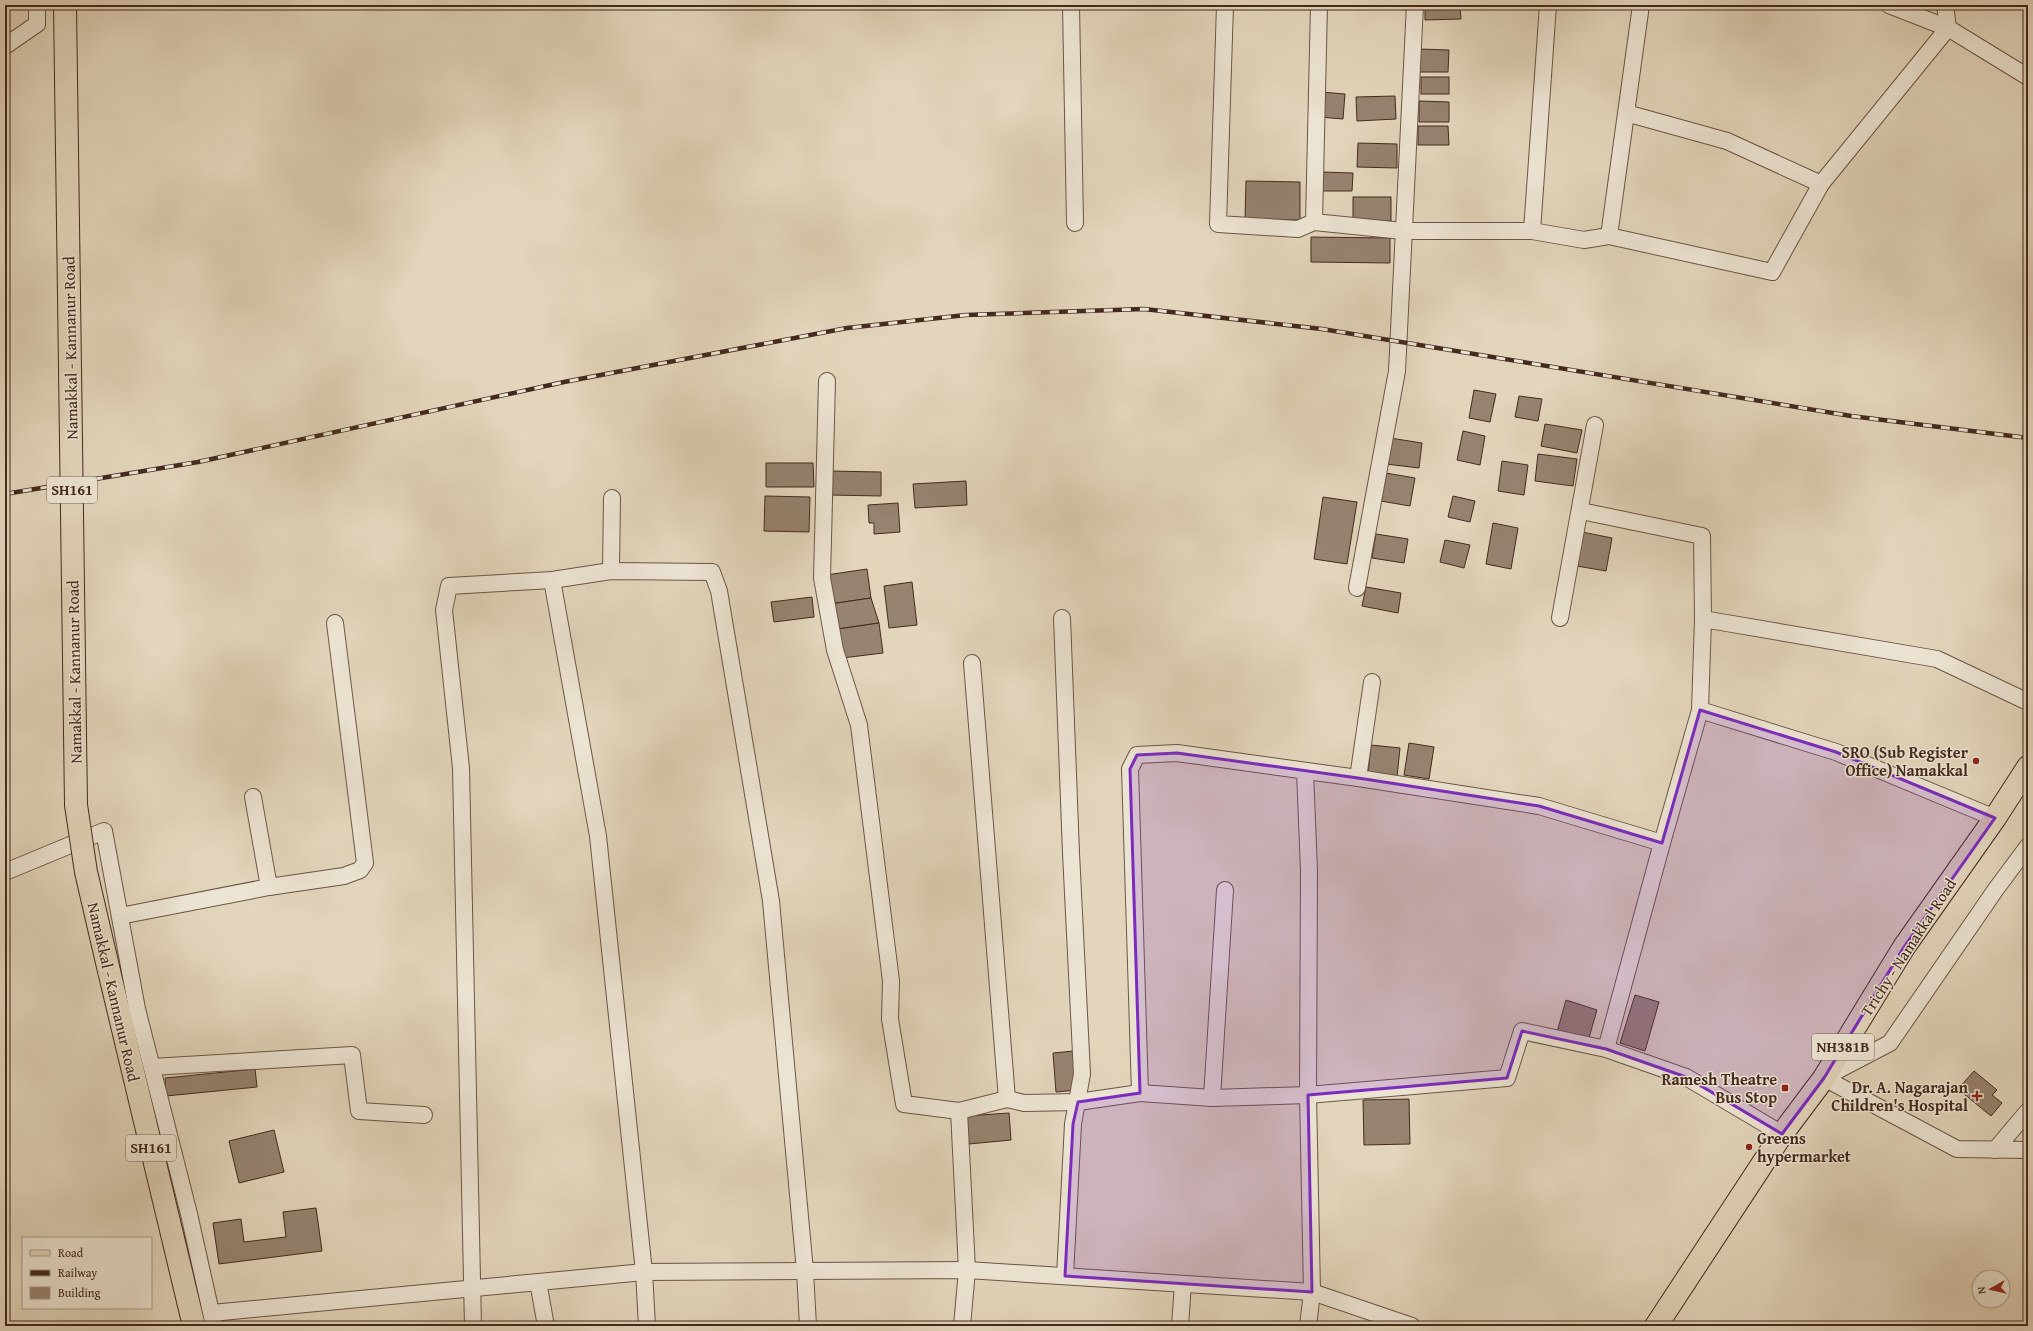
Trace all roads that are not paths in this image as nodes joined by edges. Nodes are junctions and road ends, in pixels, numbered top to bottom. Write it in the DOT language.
graph roads {
  1 [pos="37,5"];
  2 [pos="65,5"];
  3 [pos="1071,5"];
  4 [pos="1225,5"];
  5 [pos="1319,5"];
  6 [pos="1415,5"];
  7 [pos="1548,5"];
  8 [pos="1641,5"];
  9 [pos="1888,5"];
  10 [pos="1945,5"];
  11 [pos="1948,28"];
  12 [pos="5,46"];
  13 [pos="2028,77"];
  14 [pos="1626,113"];
  15 [pos="1821,184"];
  16 [pos="1314,222"];
  17 [pos="1074,223"];
  18 [pos="1403,231"];
  19 [pos="1532,231"];
  20 [pos="1609,236"];
  21 [pos="827,381"];
  22 [pos="1595,425"];
  23 [pos="612,498"];
  24 [pos="1581,510"];
  25 [pos="611,571"];
  26 [pos="552,580"];
  27 [pos="1357,588"];
  28 [pos="1062,618"];
  29 [pos="1560,618"];
  30 [pos="1703,619"];
  31 [pos="335,623"];
  32 [pos="972,663"];
  33 [pos="1372,682"];
  34 [pos="2028,702"];
  35 [pos="1700,710"];
  36 [pos="2028,767"];
  37 [pos="1305,771"];
  38 [pos="1358,778"];
  39 [pos="254,797"];
  40 [pos="1995,818"];
  41 [pos="1662,843"];
  42 [pos="2028,846"];
  43 [pos="5,872"];
  44 [pos="270,887"];
  45 [pos="1226,890"];
  46 [pos="120,916"];
  47 [pos="1606,1049"];
  48 [pos="152,1067"];
  49 [pos="1824,1078"];
  50 [pos="1140,1093"];
  51 [pos="1308,1095"];
  52 [pos="1212,1098"];
  53 [pos="1007,1099"];
  54 [pos="1078,1102"];
  55 [pos="959,1111"];
  56 [pos="2028,1111"];
  57 [pos="424,1115"];
  58 [pos="1782,1134"];
  59 [pos="1995,1150"];
  60 [pos="2028,1150"];
  61 [pos="967,1270"];
  62 [pos="806,1271"];
  63 [pos="644,1272"];
  64 [pos="1065,1276"];
  65 [pos="538,1282"];
  66 [pos="1183,1284"];
  67 [pos="471,1288"];
  68 [pos="1312,1292"];
  69 [pos="213,1319"];
  70 [pos="194,1326"];
  71 [pos="473,1326"];
  72 [pos="546,1326"];
  73 [pos="647,1326"];
  74 [pos="808,1326"];
  75 [pos="962,1326"];
  76 [pos="1180,1326"];
  77 [pos="1308,1326"];
  78 [pos="1412,1326"];
  79 [pos="1656,1326"];
  1 -- 12 [label="street"];
  2 -- 70 [label="main road, Namakkal - Kannanur Road / SH161, bridge"];
  3 -- 17 [label="street"];
  4 -- 16 [label="street"];
  5 -- 16 [label="street"];
  6 -- 18 [label="street"];
  7 -- 19 [label="street"];
  8 -- 14 [label="street"];
  9 -- 11 [label="street"];
  10 -- 11 [label="street"];
  11 -- 13 [label="street"];
  11 -- 15 [label="street"];
  14 -- 15 [label="street"];
  14 -- 20 [label="street"];
  15 -- 20 [label="street"];
  16 -- 18 [label="street"];
  18 -- 19 [label="street"];
  18 -- 27 [label="street"];
  19 -- 20 [label="street"];
  21 -- 55 [label="street"];
  22 -- 24 [label="street"];
  23 -- 25 [label="street"];
  24 -- 29 [label="street"];
  24 -- 30 [label="street"];
  25 -- 26 [label="street"];
  25 -- 62 [label="street"];
  26 -- 63 [label="street"];
  26 -- 67 [label="street"];
  28 -- 54 [label="street"];
  30 -- 34 [label="street"];
  30 -- 35 [label="street"];
  31 -- 44 [label="street"];
  32 -- 53 [label="street"];
  33 -- 38 [label="street"];
  35 -- 40 [label="street"];
  35 -- 41 [label="street"];
  36 -- 40 [label="main road, Trichy - Namakkal Road / NH381B"];
  37 -- 38 [label="street"];
  37 -- 50 [label="street"];
  37 -- 51 [label="street"];
  38 -- 41 [label="street"];
  39 -- 44 [label="street"];
  40 -- 49 [label="main road, Trichy - Namakkal Road / NH381B"];
  41 -- 47 [label="street"];
  42 -- 49 [label="street"];
  43 -- 46 [label="street"];
  44 -- 46 [label="street"];
  45 -- 52 [label="street"];
  46 -- 48 [label="street"];
  47 -- 51 [label="street"];
  47 -- 58 [label="street"];
  48 -- 57 [label="street"];
  48 -- 69 [label="street"];
  49 -- 58 [label="main road, Trichy - Namakkal Road / NH381B"];
  49 -- 59 [label="street"];
  50 -- 52 [label="street"];
  50 -- 54 [label="street"];
  51 -- 52 [label="street"];
  51 -- 68 [label="street"];
  53 -- 54 [label="street"];
  53 -- 55 [label="street"];
  54 -- 64 [label="street"];
  55 -- 61 [label="street"];
  56 -- 59 [label="street"];
  58 -- 79 [label="main road, Trichy - Namakkal Road / NH381B"];
  59 -- 60 [label="street"];
  61 -- 62 [label="street"];
  61 -- 64 [label="street"];
  61 -- 75 [label="street"];
  62 -- 63 [label="street"];
  62 -- 74 [label="street"];
  63 -- 65 [label="street"];
  63 -- 73 [label="street"];
  64 -- 66 [label="street"];
  65 -- 67 [label="street"];
  65 -- 72 [label="street"];
  66 -- 68 [label="street"];
  66 -- 76 [label="street"];
  67 -- 69 [label="street"];
  67 -- 71 [label="street"];
  68 -- 77 [label="street"];
  68 -- 78 [label="street"];
}
